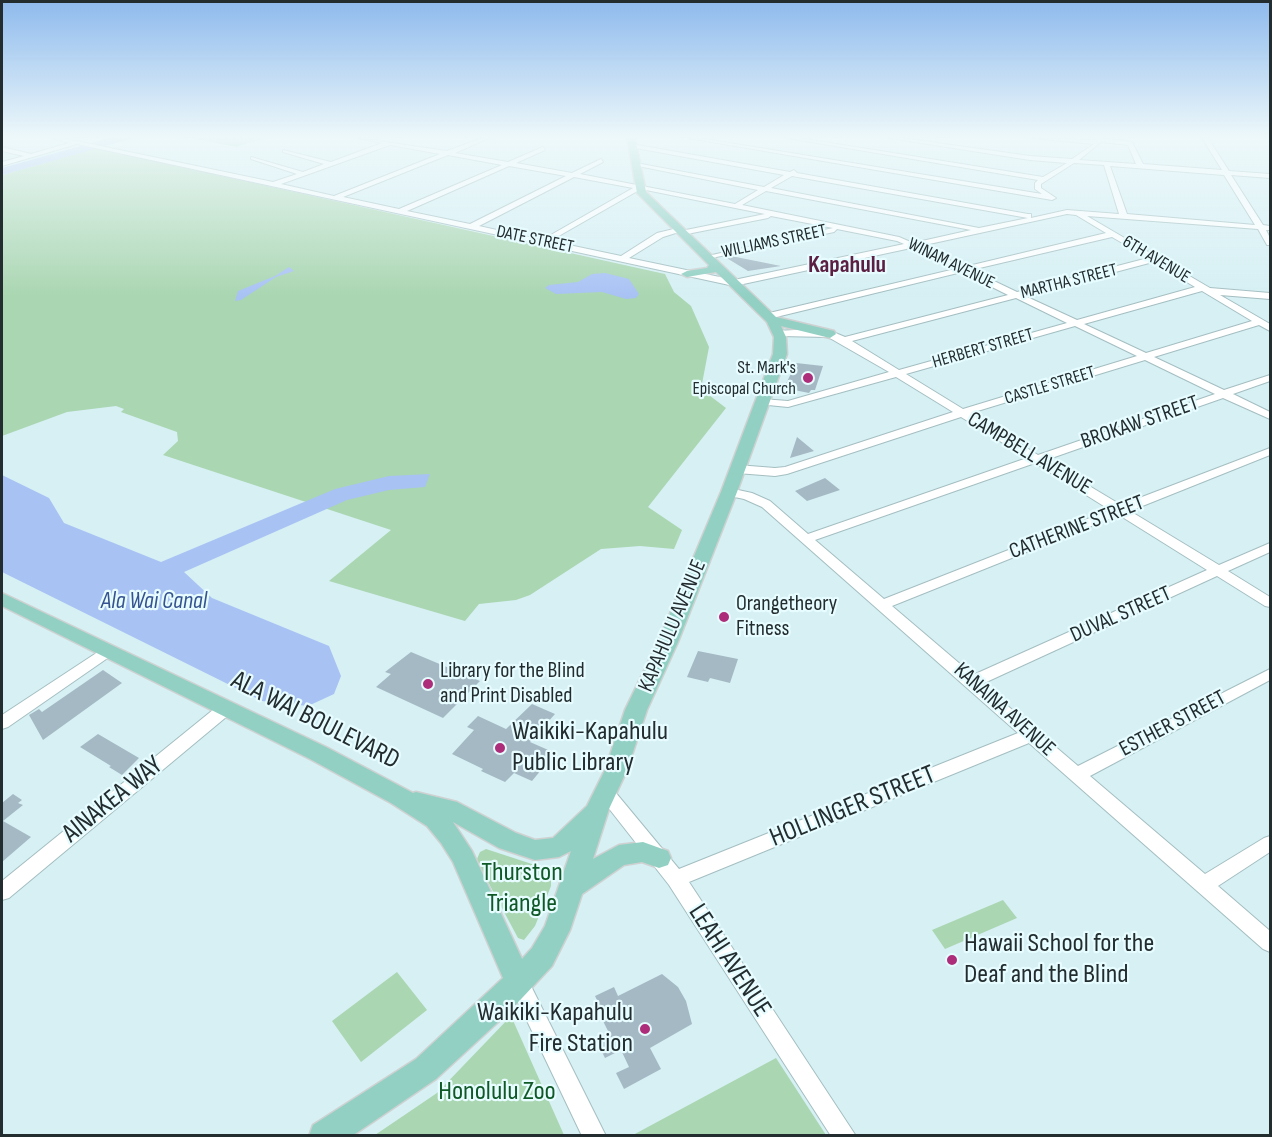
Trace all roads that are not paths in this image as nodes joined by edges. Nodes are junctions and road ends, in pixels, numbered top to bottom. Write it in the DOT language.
graph roads {
  1 [pos="309,191"];
  2 [pos="352,191"];
  3 [pos="446,191"];
  4 [pos="542,191"];
  5 [pos="635,191"];
  6 [pos="642,191"];
  7 [pos="656,191"];
  8 [pos="761,191"];
  9 [pos="776,191"];
  10 [pos="886,191"];
  11 [pos="1010,191"];
  12 [pos="1043,191"];
  13 [pos="1114,191"];
  14 [pos="1238,191"];
  15 [pos="337,197"];
  16 [pos="623,198"];
  17 [pos="1052,198"];
  18 [pos="648,201"];
  19 [pos="736,206"];
  20 [pos="400,211"];
  21 [pos="1075,212"];
  22 [pos="776,215"];
  23 [pos="1122,215"];
  24 [pos="1035,218"];
  25 [pos="473,226"];
  26 [pos="1260,227"];
  27 [pos="842,228"];
  28 [pos="1270,228"];
  29 [pos="981,230"];
  30 [pos="680,231"];
  31 [pos="1113,234"];
  32 [pos="543,242"];
  33 [pos="1270,243"];
  34 [pos="913,245"];
  35 [pos="622,259"];
  36 [pos="1155,259"];
  37 [pos="711,260"];
  38 [pos="962,269"];
  39 [pos="687,274"];
  40 [pos="734,283"];
  41 [pos="1205,289"];
  42 [pos="1015,295"];
  43 [pos="1270,296"];
  44 [pos="1259,322"];
  45 [pos="773,323"];
  46 [pos="1075,324"];
  47 [pos="1270,328"];
  48 [pos="830,334"];
  49 [pos="844,340"];
  50 [pos="1145,357"];
  51 [pos="898,373"];
  52 [pos="1270,378"];
  53 [pos="1225,394"];
  54 [pos="762,402"];
  55 [pos="961,413"];
  56 [pos="1270,416"];
  57 [pos="1270,452"];
  58 [pos="1035,459"];
  59 [pos="737,469"];
  60 [pos="729,492"];
  61 [pos="1122,511"];
  62 [pos="806,539"];
  63 [pos="1270,547"];
  64 [pos="1219,571"];
  65 [pos="2,599"];
  66 [pos="1270,603"];
  67 [pos="883,604"];
  68 [pos="107,651"];
  69 [pos="1270,674"];
  70 [pos="972,682"];
  71 [pos="225,709"];
  72 [pos="2,723"];
  73 [pos="1031,735"];
  74 [pos="1076,775"];
  75 [pos="399,796"];
  76 [pos="601,801"];
  77 [pos="1270,843"];
  78 [pos="659,858"];
  79 [pos="676,879"];
  80 [pos="1204,885"];
  81 [pos="572,887"];
  82 [pos="2,892"];
  83 [pos="1270,943"];
  84 [pos="518,981"];
  85 [pos="324,1136"];
  86 [pos="595,1136"];
  87 [pos="845,1136"];
  1 -- 15 [label="street, DATE STREET"];
  2 -- 15 [label="street"];
  3 -- 20 [label="street"];
  4 -- 25 [label="street"];
  5 -- 16 [label="street"];
  6 -- 18 [label="main road"];
  7 -- 19 [label="street, WINAM AVENUE"];
  8 -- 19 [label="street"];
  9 -- 29 [label="street"];
  10 -- 24 [label="street"];
  11 -- 17 [label="street"];
  12 -- 17 [label="street"];
  13 -- 23 [label="street"];
  14 -- 26 [label="street"];
  15 -- 20 [label="street, DATE STREET"];
  16 -- 18 [label="street"];
  16 -- 32 [label="street"];
  17 -- 21 [label="street, 6TH AVENUE"];
  18 -- 30 [label="main road"];
  19 -- 22 [label="street, WINAM AVENUE"];
  20 -- 25 [label="street, DATE STREET"];
  21 -- 23 [label="street"];
  21 -- 24 [label="street"];
  21 -- 31 [label="street, 6TH AVENUE"];
  22 -- 27 [label="street, WINAM AVENUE"];
  22 -- 30 [label="street"];
  23 -- 26 [label="street"];
  24 -- 29 [label="street"];
  25 -- 32 [label="street, DATE STREET"];
  26 -- 28 [label="street"];
  26 -- 33 [label="street"];
  27 -- 34 [label="street, WINAM AVENUE"];
  27 -- 37 [label="street, WILLIAMS STREET"];
  29 -- 34 [label="street"];
  30 -- 35 [label="street"];
  30 -- 37 [label="main road"];
  31 -- 36 [label="street, 6TH AVENUE"];
  31 -- 38 [label="street"];
  32 -- 35 [label="street, DATE STREET"];
  34 -- 38 [label="street, WINAM AVENUE"];
  34 -- 40 [label="street"];
  35 -- 39 [label="street, DATE STREET"];
  36 -- 41 [label="street, 6TH AVENUE"];
  36 -- 42 [label="street, MARTHA STREET"];
  37 -- 39 [label="main road"];
  37 -- 40 [label="main road"];
  38 -- 42 [label="street, WINAM AVENUE"];
  38 -- 45 [label="street"];
  39 -- 40 [label="street, DATE STREET"];
  40 -- 45 [label="main road"];
  41 -- 43 [label="street"];
  41 -- 44 [label="street, 6TH AVENUE"];
  41 -- 46 [label="street, HERBERT STREET"];
  42 -- 46 [label="street, WINAM AVENUE"];
  42 -- 49 [label="street, MARTHA STREET"];
  44 -- 47 [label="street, 6TH AVENUE"];
  44 -- 50 [label="street, CASTLE STREET"];
  45 -- 48 [label="main road"];
  45 -- 54 [label="main road, KAPAHULU AVENUE"];
  46 -- 50 [label="street, WINAM AVENUE"];
  46 -- 51 [label="street, HERBERT STREET"];
  48 -- 49 [label="street, CAMPBELL AVENUE"];
  49 -- 51 [label="street, CAMPBELL AVENUE"];
  50 -- 53 [label="street, WINAM AVENUE"];
  50 -- 55 [label="street, CASTLE STREET"];
  51 -- 54 [label="street, HERBERT STREET"];
  51 -- 55 [label="street, CAMPBELL AVENUE"];
  52 -- 53 [label="street, BROKAW STREET"];
  53 -- 56 [label="street, WINAM AVENUE"];
  53 -- 58 [label="street, BROKAW STREET"];
  54 -- 59 [label="main road, KAPAHULU AVENUE"];
  55 -- 58 [label="street, CAMPBELL AVENUE"];
  55 -- 59 [label="street, CASTLE STREET"];
  57 -- 61 [label="street, CATHERINE STREET"];
  58 -- 61 [label="street, CAMPBELL AVENUE"];
  58 -- 62 [label="street, BROKAW STREET"];
  59 -- 60 [label="main road, KAPAHULU AVENUE"];
  60 -- 62 [label="street, KANAINA AVENUE"];
  60 -- 76 [label="main road, KAPAHULU AVENUE"];
  61 -- 64 [label="street, CAMPBELL AVENUE"];
  61 -- 67 [label="street, CATHERINE STREET"];
  62 -- 67 [label="street, KANAINA AVENUE"];
  63 -- 64 [label="street, DUVAL STREET"];
  64 -- 66 [label="street, CAMPBELL AVENUE"];
  64 -- 70 [label="street, DUVAL STREET"];
  65 -- 68 [label="main road, ALA WAI BOULEVARD"];
  67 -- 70 [label="street, KANAINA AVENUE"];
  68 -- 71 [label="main road, ALA WAI BOULEVARD"];
  68 -- 72 [label="street"];
  69 -- 74 [label="street, ESTHER STREET"];
  70 -- 73 [label="street, KANAINA AVENUE"];
  71 -- 75 [label="main road, ALA WAI BOULEVARD"];
  71 -- 82 [label="street, AINAKEA WAY"];
  73 -- 74 [label="street, KANAINA AVENUE"];
  73 -- 79 [label="street, HOLLINGER STREET"];
  74 -- 80 [label="street, KANAINA AVENUE"];
  75 -- 76 [label="main road"];
  75 -- 84 [label="main road, ALA WAI BOULEVARD"];
  76 -- 78 [label="street, LEAHI AVENUE"];
  76 -- 81 [label="main road, KAPAHULU AVENUE"];
  77 -- 80 [label="street"];
  78 -- 79 [label="street, LEAHI AVENUE"];
  78 -- 81 [label="main road"];
  79 -- 87 [label="street, LEAHI AVENUE"];
  80 -- 83 [label="street, KANAINA AVENUE"];
  81 -- 84 [label="main road, KAPAHULU AVENUE"];
  84 -- 85 [label="main road, KAPAHULU AVENUE"];
  84 -- 86 [label="street"];
}
